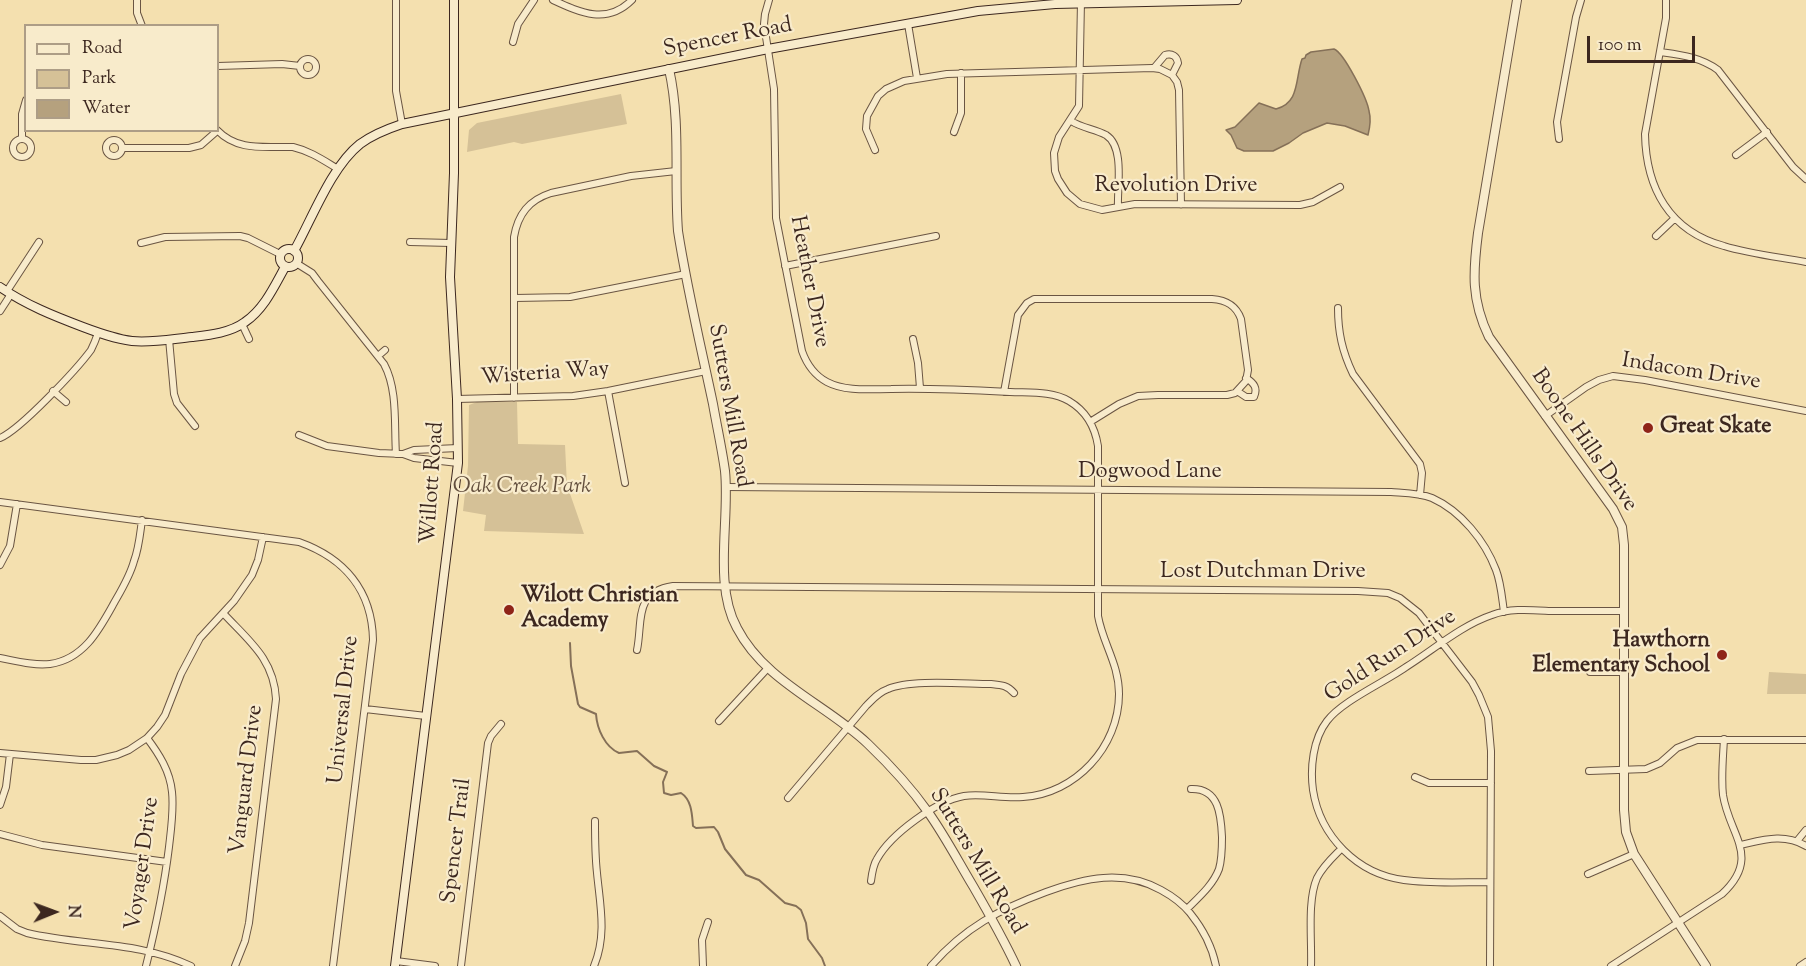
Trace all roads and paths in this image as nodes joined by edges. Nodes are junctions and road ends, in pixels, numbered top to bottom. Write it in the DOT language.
graph roads {
  1 [pos="137,0"];
  2 [pos="396,0"];
  3 [pos="454,0"];
  4 [pos="534,0"];
  5 [pos="553,0"];
  6 [pos="632,0"];
  7 [pos="770,0"];
  8 [pos="1237,0"];
  9 [pos="1517,0"];
  10 [pos="1581,0"];
  11 [pos="1666,0"];
  12 [pos="1080,2"];
  13 [pos="141,24"];
  14 [pos="908,24"];
  15 [pos="513,42"];
  16 [pos="768,49"];
  17 [pos="1660,52"];
  18 [pos="219,66"];
  19 [pos="300,66"];
  20 [pos="1154,68"];
  21 [pos="669,69"];
  22 [pos="1080,69"];
  23 [pos="961,73"];
  24 [pos="1172,75"];
  25 [pos="917,78"];
  26 [pos="24,107"];
  27 [pos="454,113"];
  28 [pos="1071,121"];
  29 [pos="402,124"];
  30 [pos="216,132"];
  31 [pos="218,132"];
  32 [pos="954,132"];
  33 [pos="1767,132"];
  34 [pos="22,139"];
  35 [pos="1559,139"];
  36 [pos="122,148"];
  37 [pos="875,150"];
  38 [pos="1736,155"];
  39 [pos="338,169"];
  40 [pos="676,171"];
  41 [pos="1806,179"];
  42 [pos="1340,187"];
  43 [pos="1181,205"];
  44 [pos="1118,207"];
  45 [pos="1675,218"];
  46 [pos="936,236"];
  47 [pos="1656,236"];
  48 [pos="39,242"];
  49 [pos="410,242"];
  50 [pos="141,243"];
  51 [pos="451,243"];
  52 [pos="294,251"];
  53 [pos="280,254"];
  54 [pos="1806,262"];
  55 [pos="296,263"];
  56 [pos="785,266"];
  57 [pos="285,267"];
  58 [pos="686,274"];
  59 [pos="6,291"];
  60 [pos="515,297"];
  61 [pos="1338,308"];
  62 [pos="0,310"];
  63 [pos="242,324"];
  64 [pos="98,333"];
  65 [pos="169,339"];
  66 [pos="249,339"];
  67 [pos="912,339"];
  68 [pos="385,350"];
  69 [pos="378,356"];
  70 [pos="706,371"];
  71 [pos="1246,378"];
  72 [pos="920,388"];
  73 [pos="53,391"];
  74 [pos="608,391"];
  75 [pos="1237,391"];
  76 [pos="1004,392"];
  77 [pos="514,398"];
  78 [pos="457,399"];
  79 [pos="66,402"];
  80 [pos="1806,411"];
  81 [pos="1545,416"];
  82 [pos="1090,422"];
  83 [pos="195,426"];
  84 [pos="299,435"];
  85 [pos="0,438"];
  86 [pos="458,448"];
  87 [pos="400,454"];
  88 [pos="458,463"];
  89 [pos="625,483"];
  90 [pos="726,487"];
  91 [pos="1098,491"];
  92 [pos="1420,495"];
  93 [pos="0,502"];
  94 [pos="17,504"];
  95 [pos="142,520"];
  96 [pos="263,537"];
  97 [pos="0,565"];
  98 [pos="726,586"];
  99 [pos="1098,590"];
  100 [pos="641,591"];
  101 [pos="648,597"];
  102 [pos="1623,611"];
  103 [pos="1504,612"];
  104 [pos="223,613"];
  105 [pos="1442,643"];
  106 [pos="637,650"];
  107 [pos="0,658"];
  108 [pos="767,669"];
  109 [pos="1590,672"];
  110 [pos="1624,672"];
  111 [pos="1014,693"];
  112 [pos="365,709"];
  113 [pos="426,716"];
  114 [pos="719,721"];
  115 [pos="501,724"];
  116 [pos="849,727"];
  117 [pos="147,738"];
  118 [pos="1724,739"];
  119 [pos="1806,740"];
  120 [pos="0,753"];
  121 [pos="10,754"];
  122 [pos="1589,771"];
  123 [pos="1624,771"];
  124 [pos="1415,777"];
  125 [pos="1491,783"];
  126 [pos="1191,789"];
  127 [pos="788,798"];
  128 [pos="0,805"];
  129 [pos="928,812"];
  130 [pos="595,821"];
  131 [pos="1806,830"];
  132 [pos="0,834"];
  133 [pos="1797,841"];
  134 [pos="1740,845"];
  135 [pos="1806,846"];
  136 [pos="1341,849"];
  137 [pos="1634,854"];
  138 [pos="167,862"];
  139 [pos="1588,874"];
  140 [pos="871,881"];
  141 [pos="1490,882"];
  142 [pos="1187,909"];
  143 [pos="0,916"];
  144 [pos="990,916"];
  145 [pos="708,922"];
  146 [pos="1678,923"];
  147 [pos="150,951"];
  148 [pos="1806,962"];
  149 [pos="395,964"];
  150 [pos="146,966"];
  151 [pos="191,966"];
  152 [pos="235,966"];
  153 [pos="333,966"];
  154 [pos="435,966"];
  155 [pos="461,966"];
  156 [pos="594,966"];
  157 [pos="703,966"];
  158 [pos="931,966"];
  159 [pos="1016,966"];
  160 [pos="1216,966"];
  161 [pos="1311,966"];
  162 [pos="1490,966"];
  163 [pos="1611,966"];
  164 [pos="1706,966"];
  165 [pos="1800,966"];
  1 -- 13 [label="street"];
  2 -- 29 [label="street"];
  3 -- 27 [label="main road, Willott Road"];
  4 -- 15 [label="street"];
  5 -- 6 [label="street"];
  7 -- 16 [label="street, Heather Drive"];
  8 -- 12 [label="main road, Spencer Road"];
  9 -- 81 [label="street, Boone Hills Drive"];
  10 -- 35 [label="street"];
  11 -- 17 [label="street"];
  12 -- 14 [label="main road, Spencer Road"];
  12 -- 22 [label="street, Revolution Drive"];
  14 -- 16 [label="main road, Spencer Road"];
  14 -- 25 [label="street"];
  16 -- 21 [label="main road, Spencer Road"];
  16 -- 56 [label="street, Heather Drive"];
  17 -- 33 [label="street"];
  17 -- 45 [label="street"];
  18 -- 19 [label="street"];
  20 -- 22 [label="street"];
  20 -- 24 [label="street"];
  20 -- 24 [label="street"];
  21 -- 27 [label="main road, Spencer Road"];
  21 -- 40 [label="street, Sutters Mill Road"];
  22 -- 23 [label="street"];
  22 -- 28 [label="street, Revolution Drive"];
  23 -- 25 [label="street"];
  23 -- 32 [label="street"];
  24 -- 43 [label="street"];
  25 -- 37 [label="street"];
  26 -- 34 [label="street"];
  27 -- 29 [label="main road, Spencer Road"];
  27 -- 51 [label="main road, Willott Road"];
  28 -- 44 [label="street"];
  28 -- 44 [label="street, Revolution Drive"];
  29 -- 39 [label="main road, Spencer Road"];
  30 -- 36 [label="street"];
  31 -- 39 [label="street"];
  33 -- 38 [label="street"];
  33 -- 41 [label="street"];
  39 -- 52 [label="main road, Spencer Road"];
  40 -- 58 [label="street, Sutters Mill Road"];
  40 -- 60 [label="street"];
  42 -- 43 [label="street, Revolution Drive"];
  43 -- 44 [label="street, Revolution Drive"];
  45 -- 47 [label="street"];
  45 -- 54 [label="street"];
  46 -- 56 [label="street"];
  48 -- 59 [label="street"];
  49 -- 51 [label="street"];
  50 -- 53 [label="street"];
  51 -- 78 [label="main road, Willott Road"];
  52 -- 53 [label="main road"];
  52 -- 55 [label="main road"];
  53 -- 57 [label="main road"];
  55 -- 57 [label="main road"];
  55 -- 69 [label="street"];
  56 -- 72 [label="street, Heather Drive"];
  57 -- 63 [label="main road"];
  58 -- 60 [label="street"];
  58 -- 70 [label="street, Sutters Mill Road"];
  59 -- 62 [label="street"];
  59 -- 64 [label="main road"];
  60 -- 77 [label="street"];
  61 -- 92 [label="street"];
  63 -- 65 [label="main road"];
  63 -- 66 [label="street"];
  64 -- 65 [label="main road"];
  64 -- 73 [label="street"];
  65 -- 83 [label="street"];
  67 -- 72 [label="street"];
  68 -- 69 [label="street"];
  69 -- 87 [label="street"];
  70 -- 74 [label="street, Wisteria Way"];
  70 -- 90 [label="street, Sutters Mill Road"];
  71 -- 75 [label="street"];
  71 -- 75 [label="street"];
  71 -- 76 [label="street"];
  72 -- 76 [label="street, Heather Drive"];
  73 -- 79 [label="street"];
  73 -- 85 [label="street"];
  74 -- 77 [label="street, Wisteria Way"];
  74 -- 89 [label="street"];
  75 -- 82 [label="street"];
  76 -- 82 [label="street, Heather Drive"];
  77 -- 78 [label="street, Wisteria Way"];
  78 -- 86 [label="main road, Willott Road"];
  80 -- 81 [label="street, Indacom Drive"];
  81 -- 102 [label="street, Boone Hills Drive"];
  82 -- 91 [label="street"];
  84 -- 87 [label="street"];
  86 -- 87 [label="street"];
  86 -- 88 [label="main road, Willott Road"];
  87 -- 88 [label="street"];
  88 -- 113 [label="main road, Willott Road"];
  90 -- 91 [label="street, Dogwood Lane"];
  90 -- 98 [label="street, Sutters Mill Road"];
  91 -- 92 [label="street, Dogwood Lane"];
  91 -- 99 [label="street"];
  92 -- 103 [label="street, Dogwood Lane"];
  93 -- 94 [label="street, Universal Drive"];
  94 -- 95 [label="street, Universal Drive"];
  94 -- 97 [label="street"];
  95 -- 96 [label="street, Universal Drive"];
  95 -- 107 [label="street"];
  96 -- 104 [label="street"];
  96 -- 112 [label="street, Universal Drive"];
  98 -- 99 [label="street, Lost Dutchman Drive"];
  98 -- 101 [label="street, Lost Dutchman Drive"];
  98 -- 108 [label="street, Sutters Mill Road"];
  99 -- 105 [label="street, Lost Dutchman Drive"];
  99 -- 129 [label="street"];
  100 -- 101 [label="street"];
  101 -- 106 [label="street"];
  102 -- 103 [label="street, Gold Run Drive"];
  102 -- 110 [label="street, Boone Hills Drive"];
  103 -- 105 [label="street, Gold Run Drive"];
  104 -- 117 [label="street"];
  104 -- 152 [label="street, Vanguard Drive"];
  105 -- 125 [label="street, Lost Dutchman Drive"];
  105 -- 136 [label="street, Gold Run Drive"];
  108 -- 114 [label="street"];
  108 -- 116 [label="street, Sutters Mill Road"];
  109 -- 110 [label="street"];
  110 -- 123 [label="street, Boone Hills Drive"];
  111 -- 116 [label="street"];
  112 -- 113 [label="street"];
  112 -- 153 [label="street, Universal Drive"];
  113 -- 149 [label="main road, Willott Road"];
  115 -- 155 [label="street, Spencer Trail"];
  116 -- 127 [label="street"];
  116 -- 129 [label="street, Sutters Mill Road"];
  117 -- 121 [label="street"];
  117 -- 138 [label="street, Voyager Drive"];
  118 -- 119 [label="street"];
  118 -- 123 [label="street"];
  118 -- 134 [label="street"];
  120 -- 121 [label="street"];
  121 -- 128 [label="street"];
  122 -- 123 [label="street"];
  123 -- 137 [label="street, Boone Hills Drive"];
  124 -- 125 [label="street"];
  125 -- 141 [label="street, Lost Dutchman Drive"];
  126 -- 142 [label="street"];
  129 -- 140 [label="street"];
  129 -- 144 [label="street, Sutters Mill Road"];
  130 -- 156 [label="street"];
  131 -- 133 [label="street"];
  132 -- 138 [label="street"];
  133 -- 134 [label="street"];
  133 -- 135 [label="street"];
  134 -- 146 [label="street"];
  136 -- 141 [label="street, Gold Run Drive"];
  136 -- 161 [label="street"];
  137 -- 139 [label="street"];
  137 -- 146 [label="street, Boone Hills Drive"];
  138 -- 147 [label="street, Voyager Drive"];
  141 -- 162 [label="street, Lost Dutchman Drive"];
  142 -- 144 [label="street"];
  142 -- 160 [label="street"];
  143 -- 147 [label="street"];
  144 -- 158 [label="street"];
  144 -- 159 [label="street, Sutters Mill Road"];
  145 -- 157 [label="street"];
  146 -- 163 [label="street"];
  146 -- 164 [label="street, Boone Hills Drive"];
  147 -- 150 [label="street, Voyager Drive"];
  147 -- 151 [label="street"];
  148 -- 165 [label="street"];
  149 -- 154 [label="street"];
}
